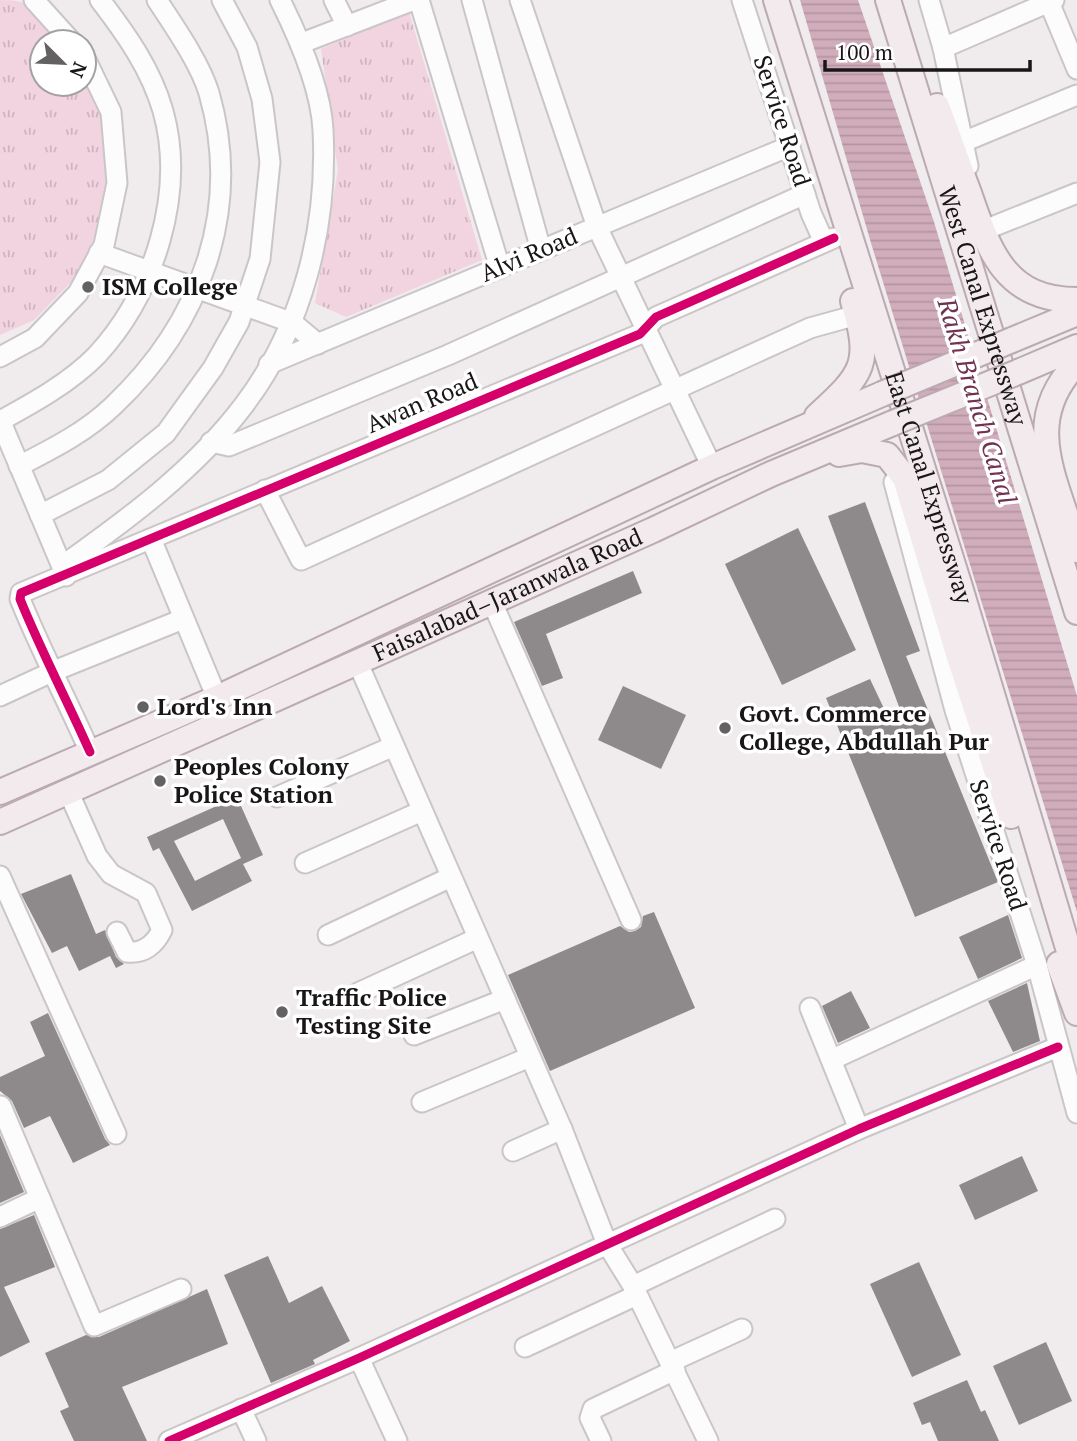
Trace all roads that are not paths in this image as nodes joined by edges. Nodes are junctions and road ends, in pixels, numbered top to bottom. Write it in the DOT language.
graph roads {
  1 [pos="34,0"];
  2 [pos="100,0"];
  3 [pos="157,0"];
  4 [pos="222,0"];
  5 [pos="280,0"];
  6 [pos="334,0"];
  7 [pos="416,0"];
  8 [pos="472,0"];
  9 [pos="520,0"];
  10 [pos="742,0"];
  11 [pos="769,0"];
  12 [pos="776,0"];
  13 [pos="888,0"];
  14 [pos="899,0"];
  15 [pos="929,0"];
  16 [pos="1051,1"];
  17 [pos="380,6"];
  18 [pos="347,26"];
  19 [pos="59,28"];
  20 [pos="302,43"];
  21 [pos="943,48"];
  22 [pos="1077,68"];
  23 [pos="98,85"];
  24 [pos="1077,95"];
  25 [pos="963,142"];
  26 [pos="797,152"];
  27 [pos="1077,193"];
  28 [pos="805,194"];
  29 [pos="597,227"];
  30 [pos="982,231"];
  31 [pos="829,240"];
  32 [pos="541,250"];
  33 [pos="99,253"];
  34 [pos="500,268"];
  35 [pos="150,271"];
  36 [pos="620,279"];
  37 [pos="197,289"];
  38 [pos="1077,300"];
  39 [pos="245,304"];
  40 [pos="1077,313"];
  41 [pos="857,315"];
  42 [pos="293,323"];
  43 [pos="647,329"];
  44 [pos="318,344"];
  45 [pos="1077,346"];
  46 [pos="0,357"];
  47 [pos="1077,363"];
  48 [pos="269,364"];
  49 [pos="675,391"];
  50 [pos="0,420"];
  51 [pos="799,431"];
  52 [pos="211,442"];
  53 [pos="887,455"];
  54 [pos="808,459"];
  55 [pos="19,466"];
  56 [pos="712,467"];
  57 [pos="265,490"];
  58 [pos="40,515"];
  59 [pos="151,539"];
  60 [pos="1077,550"];
  61 [pos="64,571"];
  62 [pos="492,602"];
  63 [pos="1077,612"];
  64 [pos="183,619"];
  65 [pos="357,661"];
  66 [pos="54,671"];
  67 [pos="0,696"];
  68 [pos="217,698"];
  69 [pos="394,746"];
  70 [pos="90,752"];
  71 [pos="68,791"];
  72 [pos="0,792"];
  73 [pos="276,797"];
  74 [pos="422,811"];
  75 [pos="0,822"];
  76 [pos="305,863"];
  77 [pos="0,876"];
  78 [pos="452,877"];
  79 [pos="631,920"];
  80 [pos="117,932"];
  81 [pos="328,935"];
  82 [pos="478,938"];
  83 [pos="1037,965"];
  84 [pos="1077,978"];
  85 [pos="358,993"];
  86 [pos="505,999"];
  87 [pos="810,1008"];
  88 [pos="1077,1013"];
  89 [pos="414,1035"];
  90 [pos="1058,1047"];
  91 [pos="530,1057"];
  92 [pos="833,1059"];
  93 [pos="422,1102"];
  94 [pos="1,1106"];
  95 [pos="1077,1113"];
  96 [pos="562,1129"];
  97 [pos="859,1129"];
  98 [pos="116,1134"];
  99 [pos="513,1151"];
  100 [pos="40,1198"];
  101 [pos="0,1217"];
  102 [pos="775,1219"];
  103 [pos="607,1244"];
  104 [pos="181,1289"];
  105 [pos="635,1290"];
  106 [pos="742,1329"];
  107 [pos="525,1347"];
  108 [pos="359,1358"];
  109 [pos="672,1366"];
  110 [pos="241,1409"];
  111 [pos="169,1441"];
  112 [pos="256,1441"];
  113 [pos="397,1441"];
  114 [pos="601,1441"];
  115 [pos="708,1441"];
  1 -- 19 [label="street"];
  2 -- 35 [label="street"];
  3 -- 37 [label="street"];
  4 -- 39 [label="street"];
  5 -- 20 [label="street"];
  6 -- 18 [label="street"];
  7 -- 17 [label="street"];
  7 -- 34 [label="street"];
  8 -- 32 [label="street"];
  9 -- 29 [label="street"];
  10 -- 26 [label="street, Service Road"];
  11 -- 26 [label="main road"];
  12 -- 84 [label="main road, East Canal Expressway"];
  13 -- 63 [label="main road, West Canal Expressway"];
  14 -- 30 [label="main road"];
  15 -- 21 [label="street"];
  16 -- 21 [label="street"];
  16 -- 22 [label="street"];
  17 -- 18 [label="street"];
  18 -- 20 [label="street"];
  20 -- 42 [label="street"];
  21 -- 25 [label="street"];
  23 -- 33 [label="street"];
  24 -- 25 [label="street"];
  25 -- 30 [label="street"];
  26 -- 28 [label="street, Service Road"];
  26 -- 29 [label="street, Alvi Road"];
  26 -- 31 [label="main road"];
  27 -- 30 [label="street"];
  28 -- 31 [label="street, Service Road"];
  28 -- 36 [label="street"];
  29 -- 32 [label="street, Alvi Road"];
  29 -- 36 [label="street"];
  30 -- 38 [label="main road"];
  31 -- 41 [label="main road"];
  31 -- 43 [label="street, Awan Road"];
  32 -- 34 [label="street, Alvi Road"];
  33 -- 35 [label="street"];
  33 -- 46 [label="street"];
  34 -- 44 [label="street, Alvi Road"];
  35 -- 37 [label="street"];
  35 -- 50 [label="street"];
  36 -- 43 [label="street"];
  36 -- 52 [label="street"];
  37 -- 39 [label="street"];
  37 -- 55 [label="street"];
  39 -- 42 [label="street"];
  39 -- 58 [label="street"];
  40 -- 51 [label="main road, Faisalabad–Jaranwala Road, bridge"];
  41 -- 49 [label="street"];
  41 -- 51 [label="main road"];
  42 -- 44 [label="street"];
  42 -- 48 [label="street"];
  43 -- 49 [label="street"];
  43 -- 57 [label="street, Awan Road"];
  44 -- 48 [label="street, Alvi Road"];
  45 -- 54 [label="main road, Faisalabad–Jaranwala Road, bridge"];
  47 -- 60 [label="main road"];
  48 -- 52 [label="street"];
  49 -- 56 [label="street"];
  49 -- 57 [label="street"];
  50 -- 55 [label="street"];
  51 -- 56 [label="main road, Faisalabad–Jaranwala Road"];
  52 -- 61 [label="street"];
  53 -- 54 [label="main road"];
  53 -- 83 [label="street, Service Road"];
  53 -- 88 [label="main road"];
  54 -- 62 [label="main road, Faisalabad–Jaranwala Road"];
  55 -- 58 [label="street"];
  56 -- 68 [label="main road, Faisalabad–Jaranwala Road"];
  57 -- 59 [label="street, Awan Road"];
  58 -- 61 [label="street"];
  59 -- 61 [label="street, Awan Road"];
  59 -- 64 [label="street"];
  61 -- 66 [label="street, Awan Road"];
  62 -- 65 [label="main road, Faisalabad–Jaranwala Road"];
  62 -- 79 [label="street"];
  64 -- 66 [label="street"];
  64 -- 68 [label="street"];
  65 -- 69 [label="street"];
  65 -- 71 [label="main road, Faisalabad–Jaranwala Road"];
  66 -- 67 [label="street"];
  66 -- 70 [label="street"];
  68 -- 70 [label="main road, Faisalabad–Jaranwala Road"];
  69 -- 73 [label="street"];
  69 -- 74 [label="street"];
  70 -- 72 [label="main road, Faisalabad–Jaranwala Road"];
  71 -- 75 [label="main road, Faisalabad–Jaranwala Road"];
  71 -- 80 [label="street"];
  74 -- 76 [label="street"];
  74 -- 78 [label="street"];
  77 -- 98 [label="street"];
  78 -- 81 [label="street"];
  78 -- 82 [label="street"];
  82 -- 85 [label="street"];
  82 -- 86 [label="street"];
  83 -- 90 [label="street, Service Road"];
  83 -- 92 [label="street"];
  86 -- 89 [label="street"];
  86 -- 91 [label="street"];
  87 -- 92 [label="street"];
  90 -- 95 [label="street, Service Road"];
  90 -- 97 [label="street"];
  91 -- 93 [label="street"];
  91 -- 96 [label="street"];
  92 -- 97 [label="street"];
  94 -- 100 [label="street"];
  96 -- 99 [label="street"];
  96 -- 103 [label="street"];
  97 -- 103 [label="street"];
  100 -- 101 [label="street"];
  100 -- 104 [label="street"];
  102 -- 105 [label="street"];
  103 -- 105 [label="street"];
  103 -- 108 [label="street"];
  105 -- 107 [label="street"];
  105 -- 109 [label="street"];
  106 -- 109 [label="street"];
  108 -- 110 [label="street"];
  108 -- 113 [label="street"];
  109 -- 114 [label="street"];
  109 -- 115 [label="street"];
  110 -- 111 [label="street"];
  110 -- 112 [label="street"];
}
